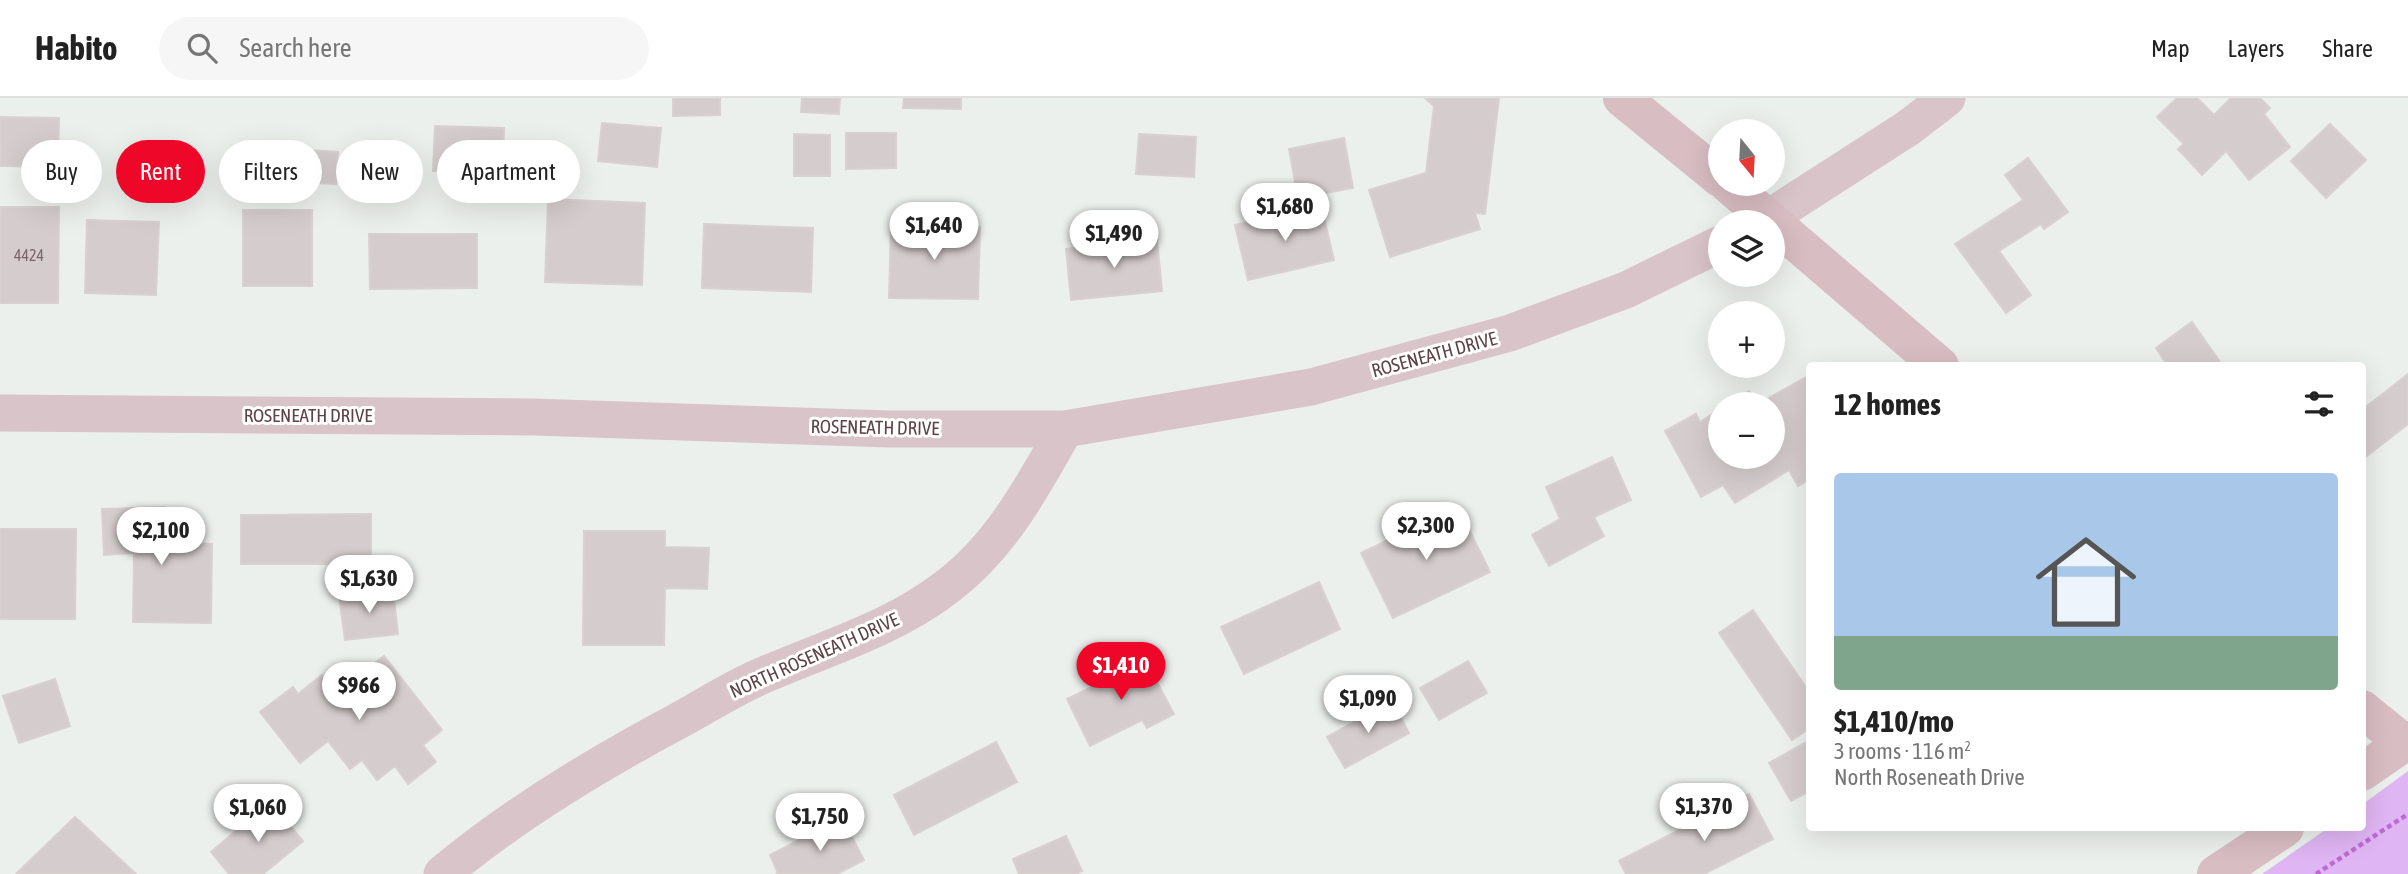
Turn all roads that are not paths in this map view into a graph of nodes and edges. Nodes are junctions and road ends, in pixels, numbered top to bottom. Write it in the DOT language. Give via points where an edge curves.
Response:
graph roads {
  1 [pos="1622,98"];
  2 [pos="1947,98"];
  3 [pos="1708,168"];
  4 [pos="1741,196"];
  5 [pos="1755,210"];
  6 [pos="1781,210"];
  7 [pos="1785,236"];
  8 [pos="1708,250"];
  9 [pos="1935,362"];
  10 [pos="0,413"];
  11 [pos="1065,429"];
  12 [pos="2366,712"];
  13 [pos="2406,741"];
  14 [pos="2366,769"];
  15 [pos="2280,831"];
  16 [pos="442,874"];
  17 [pos="2216,874"];
  1 -- 3 [label="street"];
  2 -- 6 [label="street"];
  4 -- 5 [label="street"];
  7 -- 9 [label="street"];
  8 -- 11 [label="street, ROSENEATH DRIVE" via="1626,290 1510,333 1311,387"];
  10 -- 11 [label="street, ROSENEATH DRIVE" via="534,417 889,429"];
  11 -- 16 [label="street, NORTH ROSENEATH DRIVE" via="1030,493 986,550 949,586 891,623 755,679 596,765"];
  12 -- 13 [label="street"];
  13 -- 14 [label="street"];
  15 -- 17 [label="street"];
}
